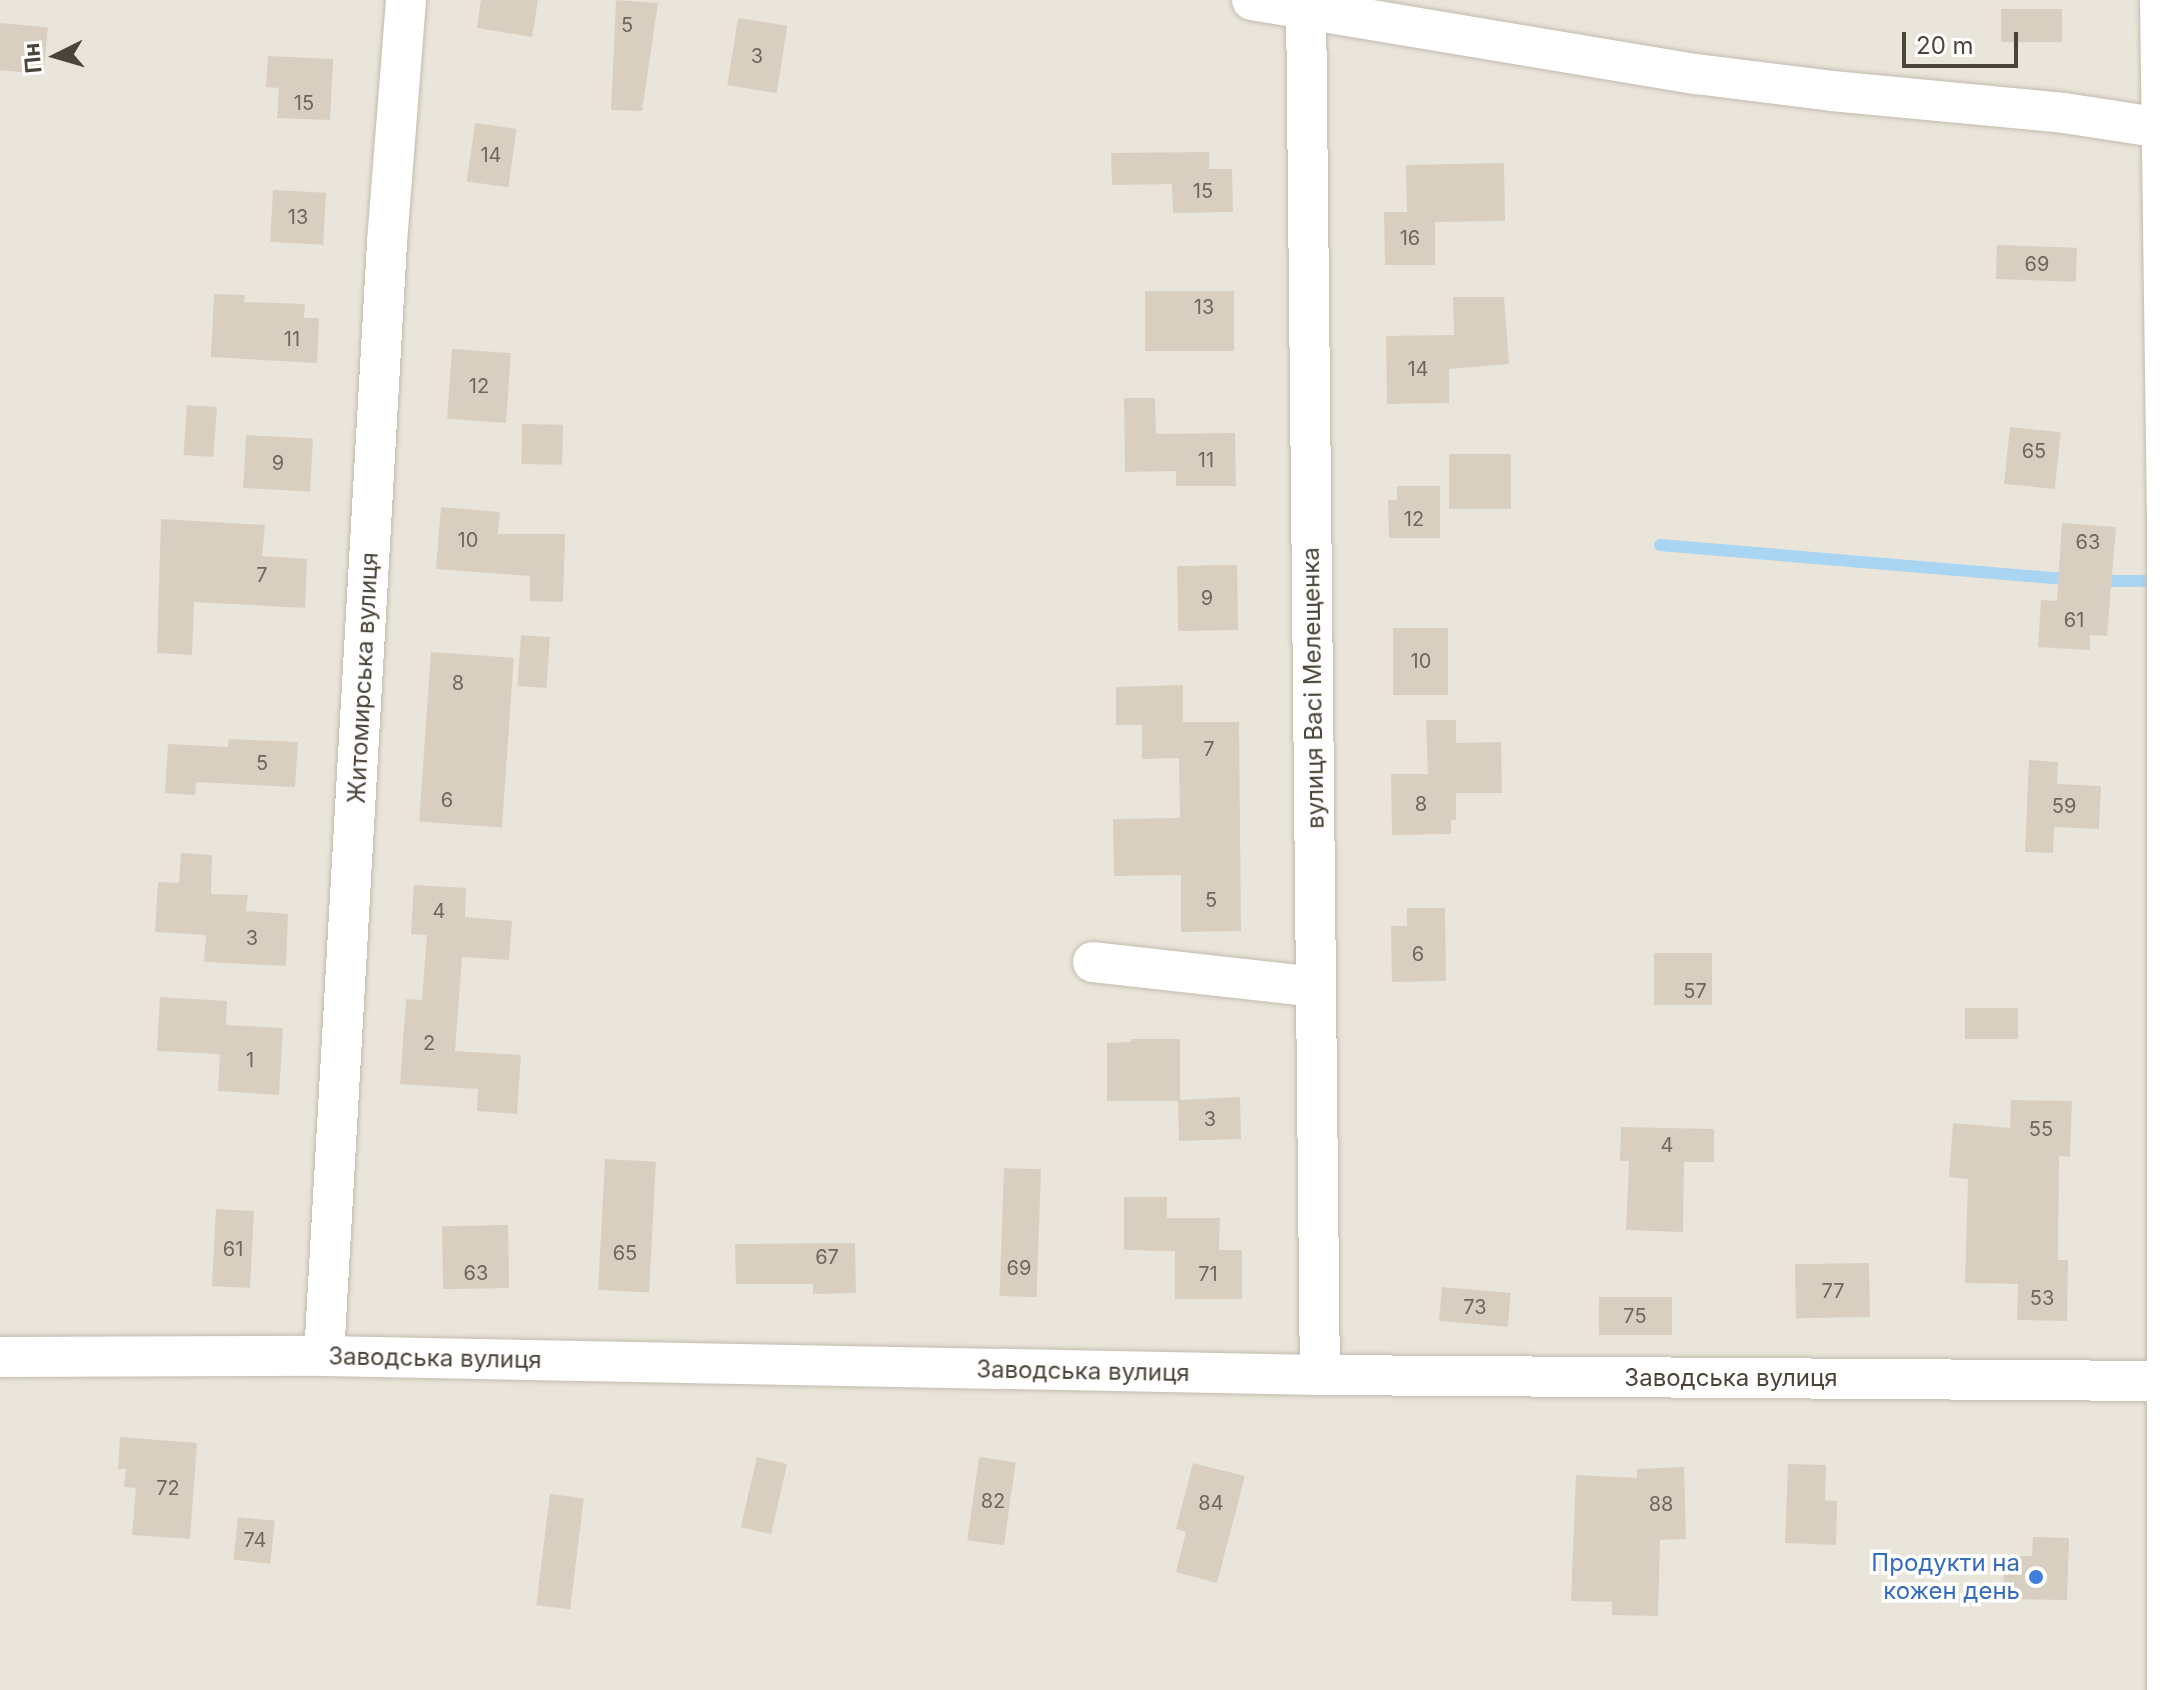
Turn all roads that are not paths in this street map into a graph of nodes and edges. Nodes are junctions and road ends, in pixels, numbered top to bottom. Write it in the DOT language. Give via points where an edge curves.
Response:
graph roads {
  1 [pos="406,0"];
  2 [pos="1252,0"];
  3 [pos="2160,0"];
  4 [pos="1306,5"];
  5 [pos="2162,128"];
  6 [pos="1093,962"];
  7 [pos="1316,987"];
  8 [pos="2172,1203"];
  9 [pos="324,1356"];
  10 [pos="0,1357"];
  11 [pos="1320,1375"];
  12 [pos="2166,1381"];
  13 [pos="2167,1690"];
  1 -- 9 [label="street, Житомирська вулиця" via="387,242"];
  2 -- 4 [label="street"];
  3 -- 5 [label="street"];
  4 -- 5 [label="street" via="1709,76"];
  4 -- 7 [label="street, вулиця Васі Мелещенка"];
  5 -- 8 [label="street"];
  6 -- 7 [label="street"];
  7 -- 11 [label="street, вулиця Васі Мелещенка"];
  8 -- 12 [label="street"];
  9 -- 10 [label="street, Заводська вулиця"];
  9 -- 11 [label="street, Заводська вулиця"];
  11 -- 12 [label="street, Заводська вулиця"];
  12 -- 13 [label="street"];
}
